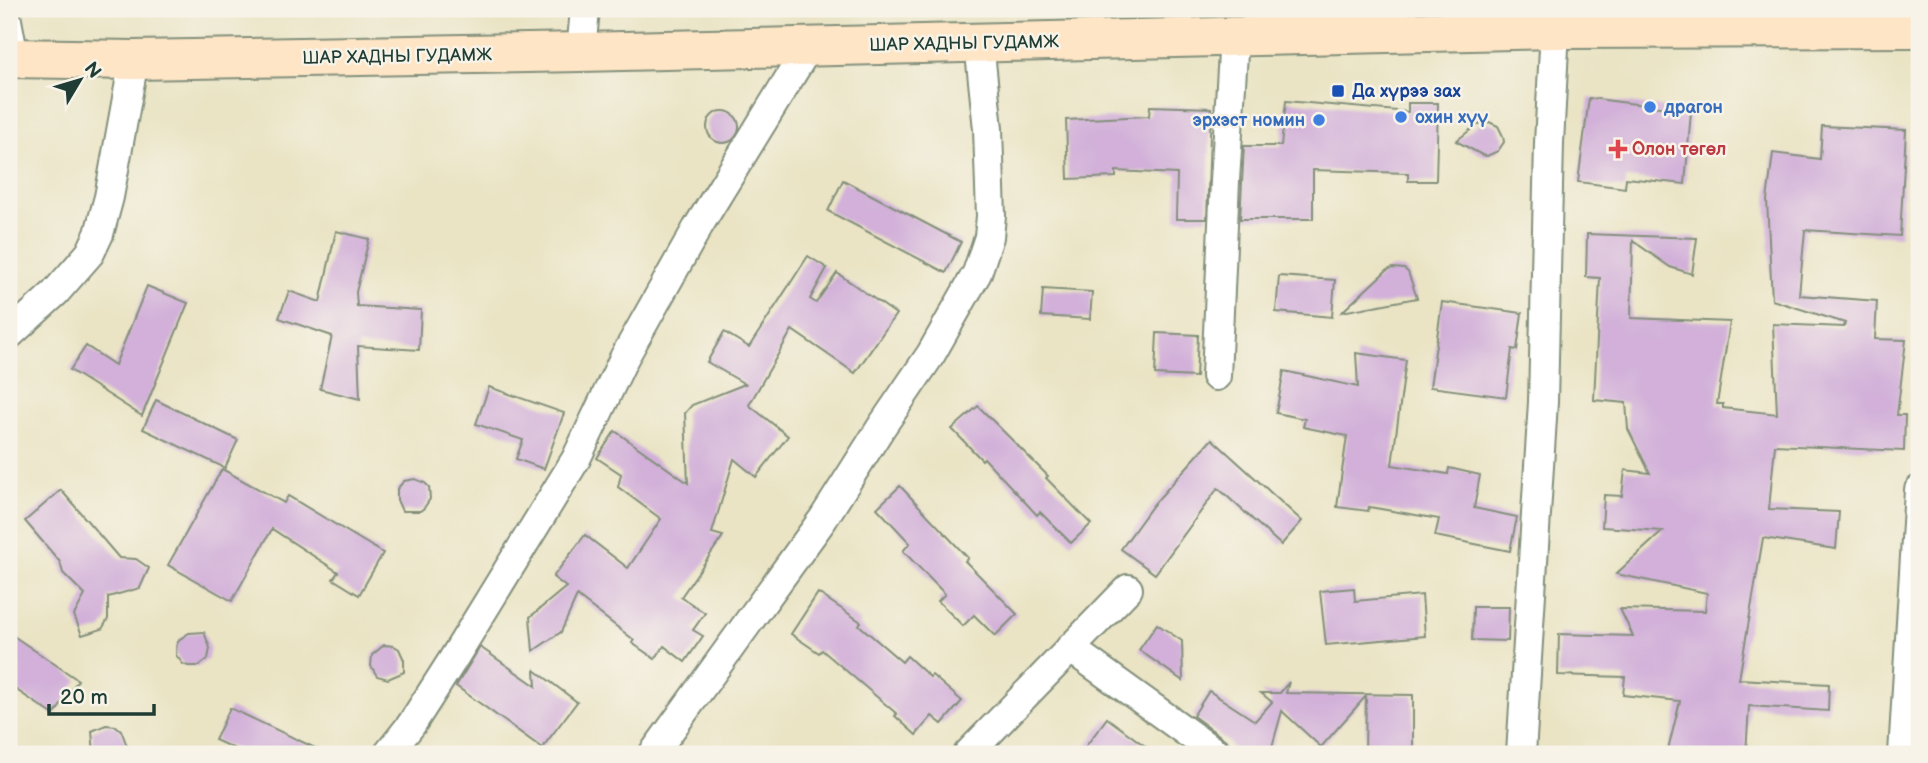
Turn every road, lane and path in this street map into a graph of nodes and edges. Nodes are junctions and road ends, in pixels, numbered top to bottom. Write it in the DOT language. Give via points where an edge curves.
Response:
graph roads {
  1 [pos="12,9"];
  2 [pos="585,9"];
  3 [pos="1502,19"];
  4 [pos="1919,27"];
  5 [pos="1555,29"];
  6 [pos="1234,37"];
  7 [pos="979,43"];
  8 [pos="809,46"];
  9 [pos="581,52"];
  10 [pos="15,58"];
  11 [pos="134,60"];
  12 [pos="12,327"];
  13 [pos="1216,376"];
  14 [pos="1919,490"];
  15 [pos="1128,589"];
  16 [pos="1070,648"];
  17 [pos="388,754"];
  18 [pos="653,754"];
  19 [pos="968,754"];
  20 [pos="1217,754"];
  21 [pos="1521,754"];
  22 [pos="1903,754"];
  1 -- 10 [label="lane"];
  2 -- 9 [label="street"];
  3 -- 5 [label="main road, ШАР ХАДНЫ ГУДАМЖ"];
  3 -- 6 [label="main road, ШАР ХАДНЫ ГУДАМЖ"];
  4 -- 5 [label="main road, ШАР ХАДНЫ ГУДАМЖ"];
  5 -- 21 [label="street" via="1543,402"];
  6 -- 7 [label="main road, ШАР ХАДНЫ ГУДАМЖ"];
  6 -- 13 [label="street"];
  7 -- 8 [label="main road, ШАР ХАДНЫ ГУДАМЖ"];
  7 -- 18 [label="street" via="991,216 976,273 930,354 823,519"];
  8 -- 9 [label="main road, ШАР ХАДНЫ ГУДАМЖ"];
  8 -- 17 [label="street" via="699,225 624,358 576,459"];
  9 -- 11 [label="main road, ШАР ХАДНЫ ГУДАМЖ"];
  10 -- 11 [label="main road, ШАР ХАДНЫ ГУДАМЖ"];
  11 -- 12 [label="street" via="99,234 75,272"];
  14 -- 22 [label="street"];
  15 -- 16 [label="street"];
  16 -- 19 [label="street"];
  16 -- 20 [label="street"];
}
